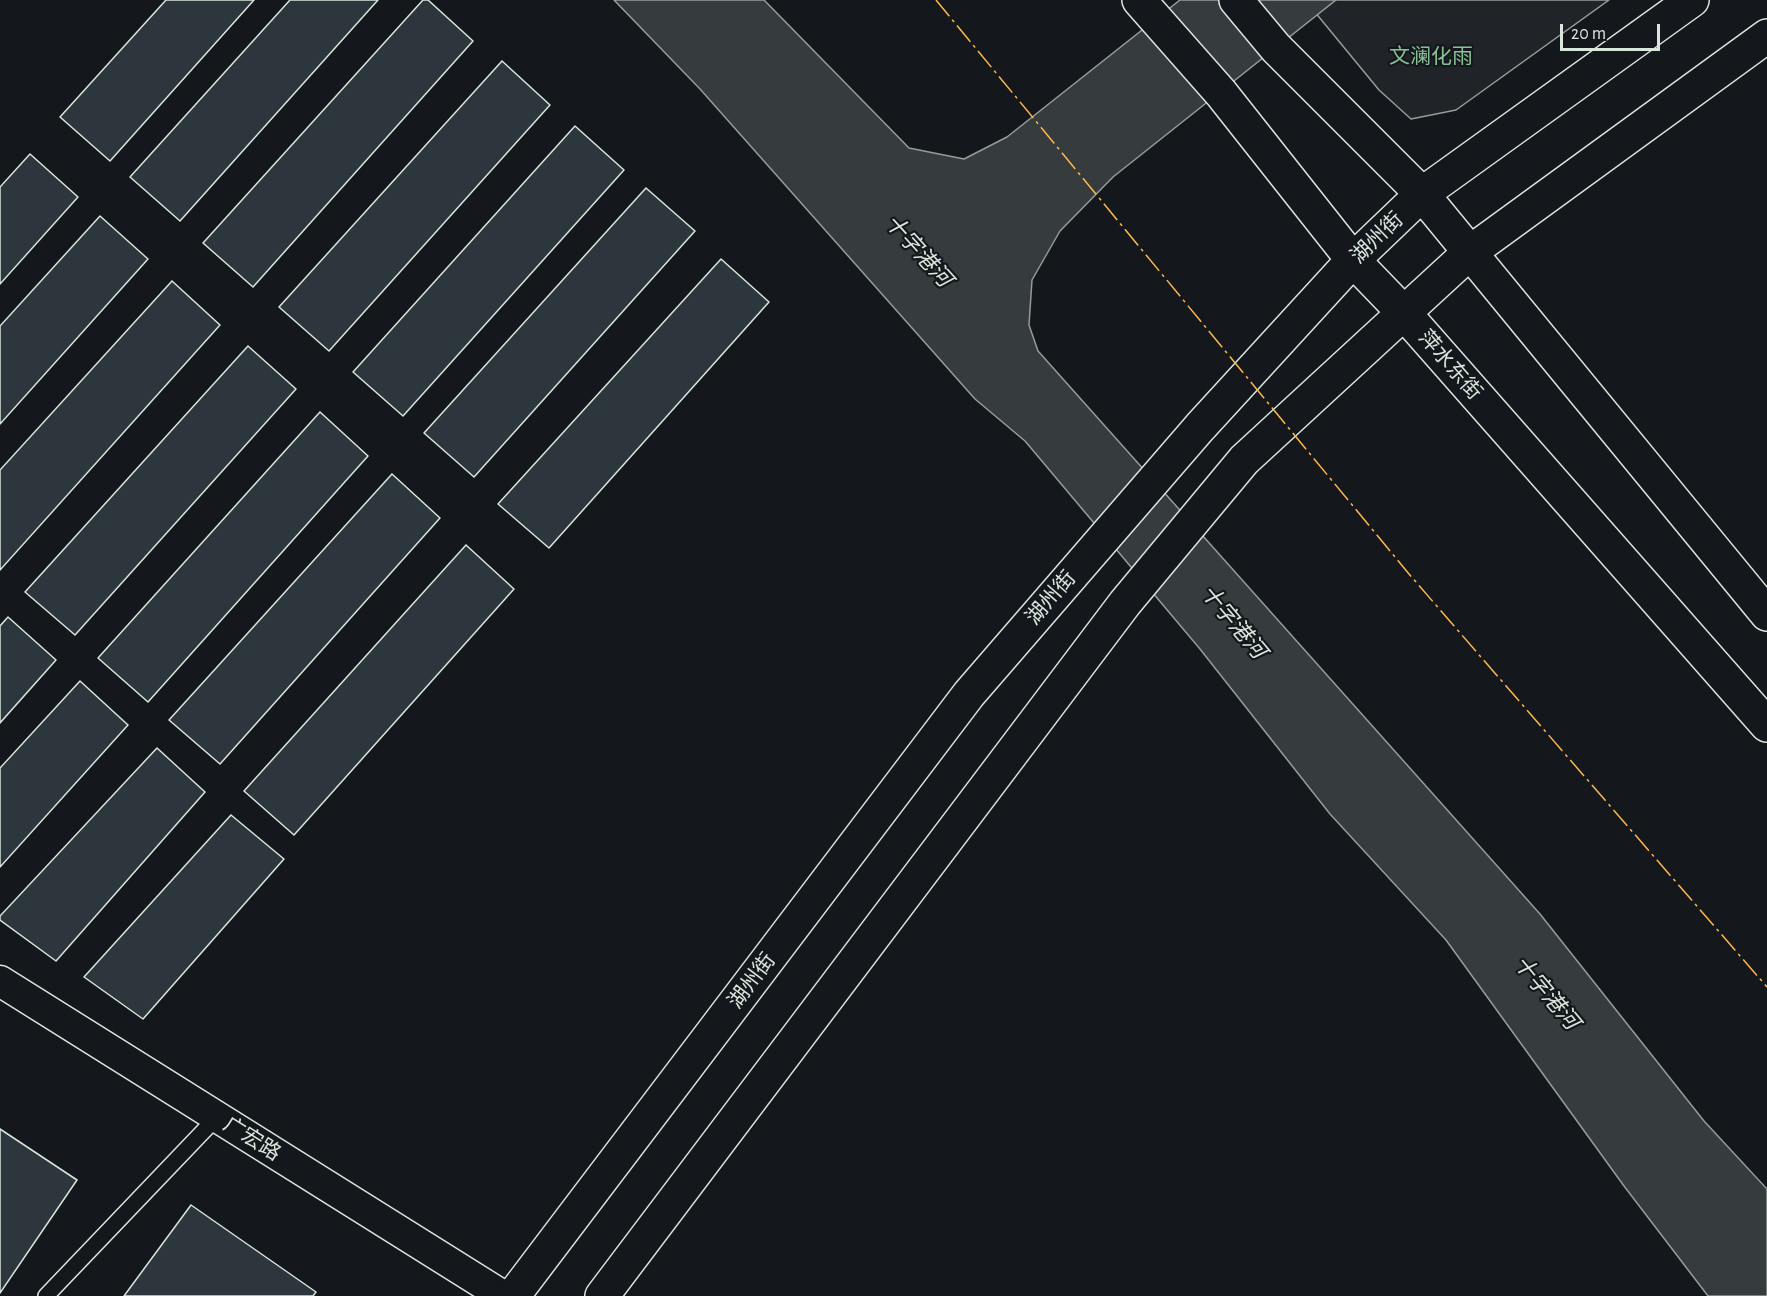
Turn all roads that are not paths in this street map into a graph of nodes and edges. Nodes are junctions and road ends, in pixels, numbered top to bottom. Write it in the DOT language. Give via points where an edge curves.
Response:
graph roads {
  1 [pos="1236,0"];
  2 [pos="1692,0"];
  3 [pos="1147,10"];
  4 [pos="1767,36"];
  5 [pos="1422,194"];
  6 [pos="1469,253"];
  7 [pos="1353,260"];
  8 [pos="1404,313"];
  9 [pos="1767,614"];
  10 [pos="1767,725"];
  11 [pos="0,981"];
  12 [pos="217,1117"];
  13 [pos="46,1296"];
  14 [pos="503,1296"];
  15 [pos="513,1296"];
  16 [pos="602,1296"];
  1 -- 5 [label="main road" via="1276,48"];
  2 -- 5 [label="main road, 湖州街"];
  3 -- 7 [label="main road, 萍水东街" via="1221,93"];
  4 -- 6 [label="main road"];
  5 -- 6 [label="main road"];
  5 -- 7 [label="main road, 湖州街"];
  6 -- 8 [label="main road"];
  6 -- 9 [label="main road"];
  7 -- 8 [label="main road, 萍水东街"];
  7 -- 15 [label="main road, 湖州街" via="1200,427 969,694"];
  8 -- 10 [label="main road, 萍水东街"];
  8 -- 16 [label="main road" via="1244,460 1125,603"];
  11 -- 12 [label="street, 广宏路"];
  12 -- 13 [label="lane"];
  12 -- 14 [label="street, 广宏路"];
}
